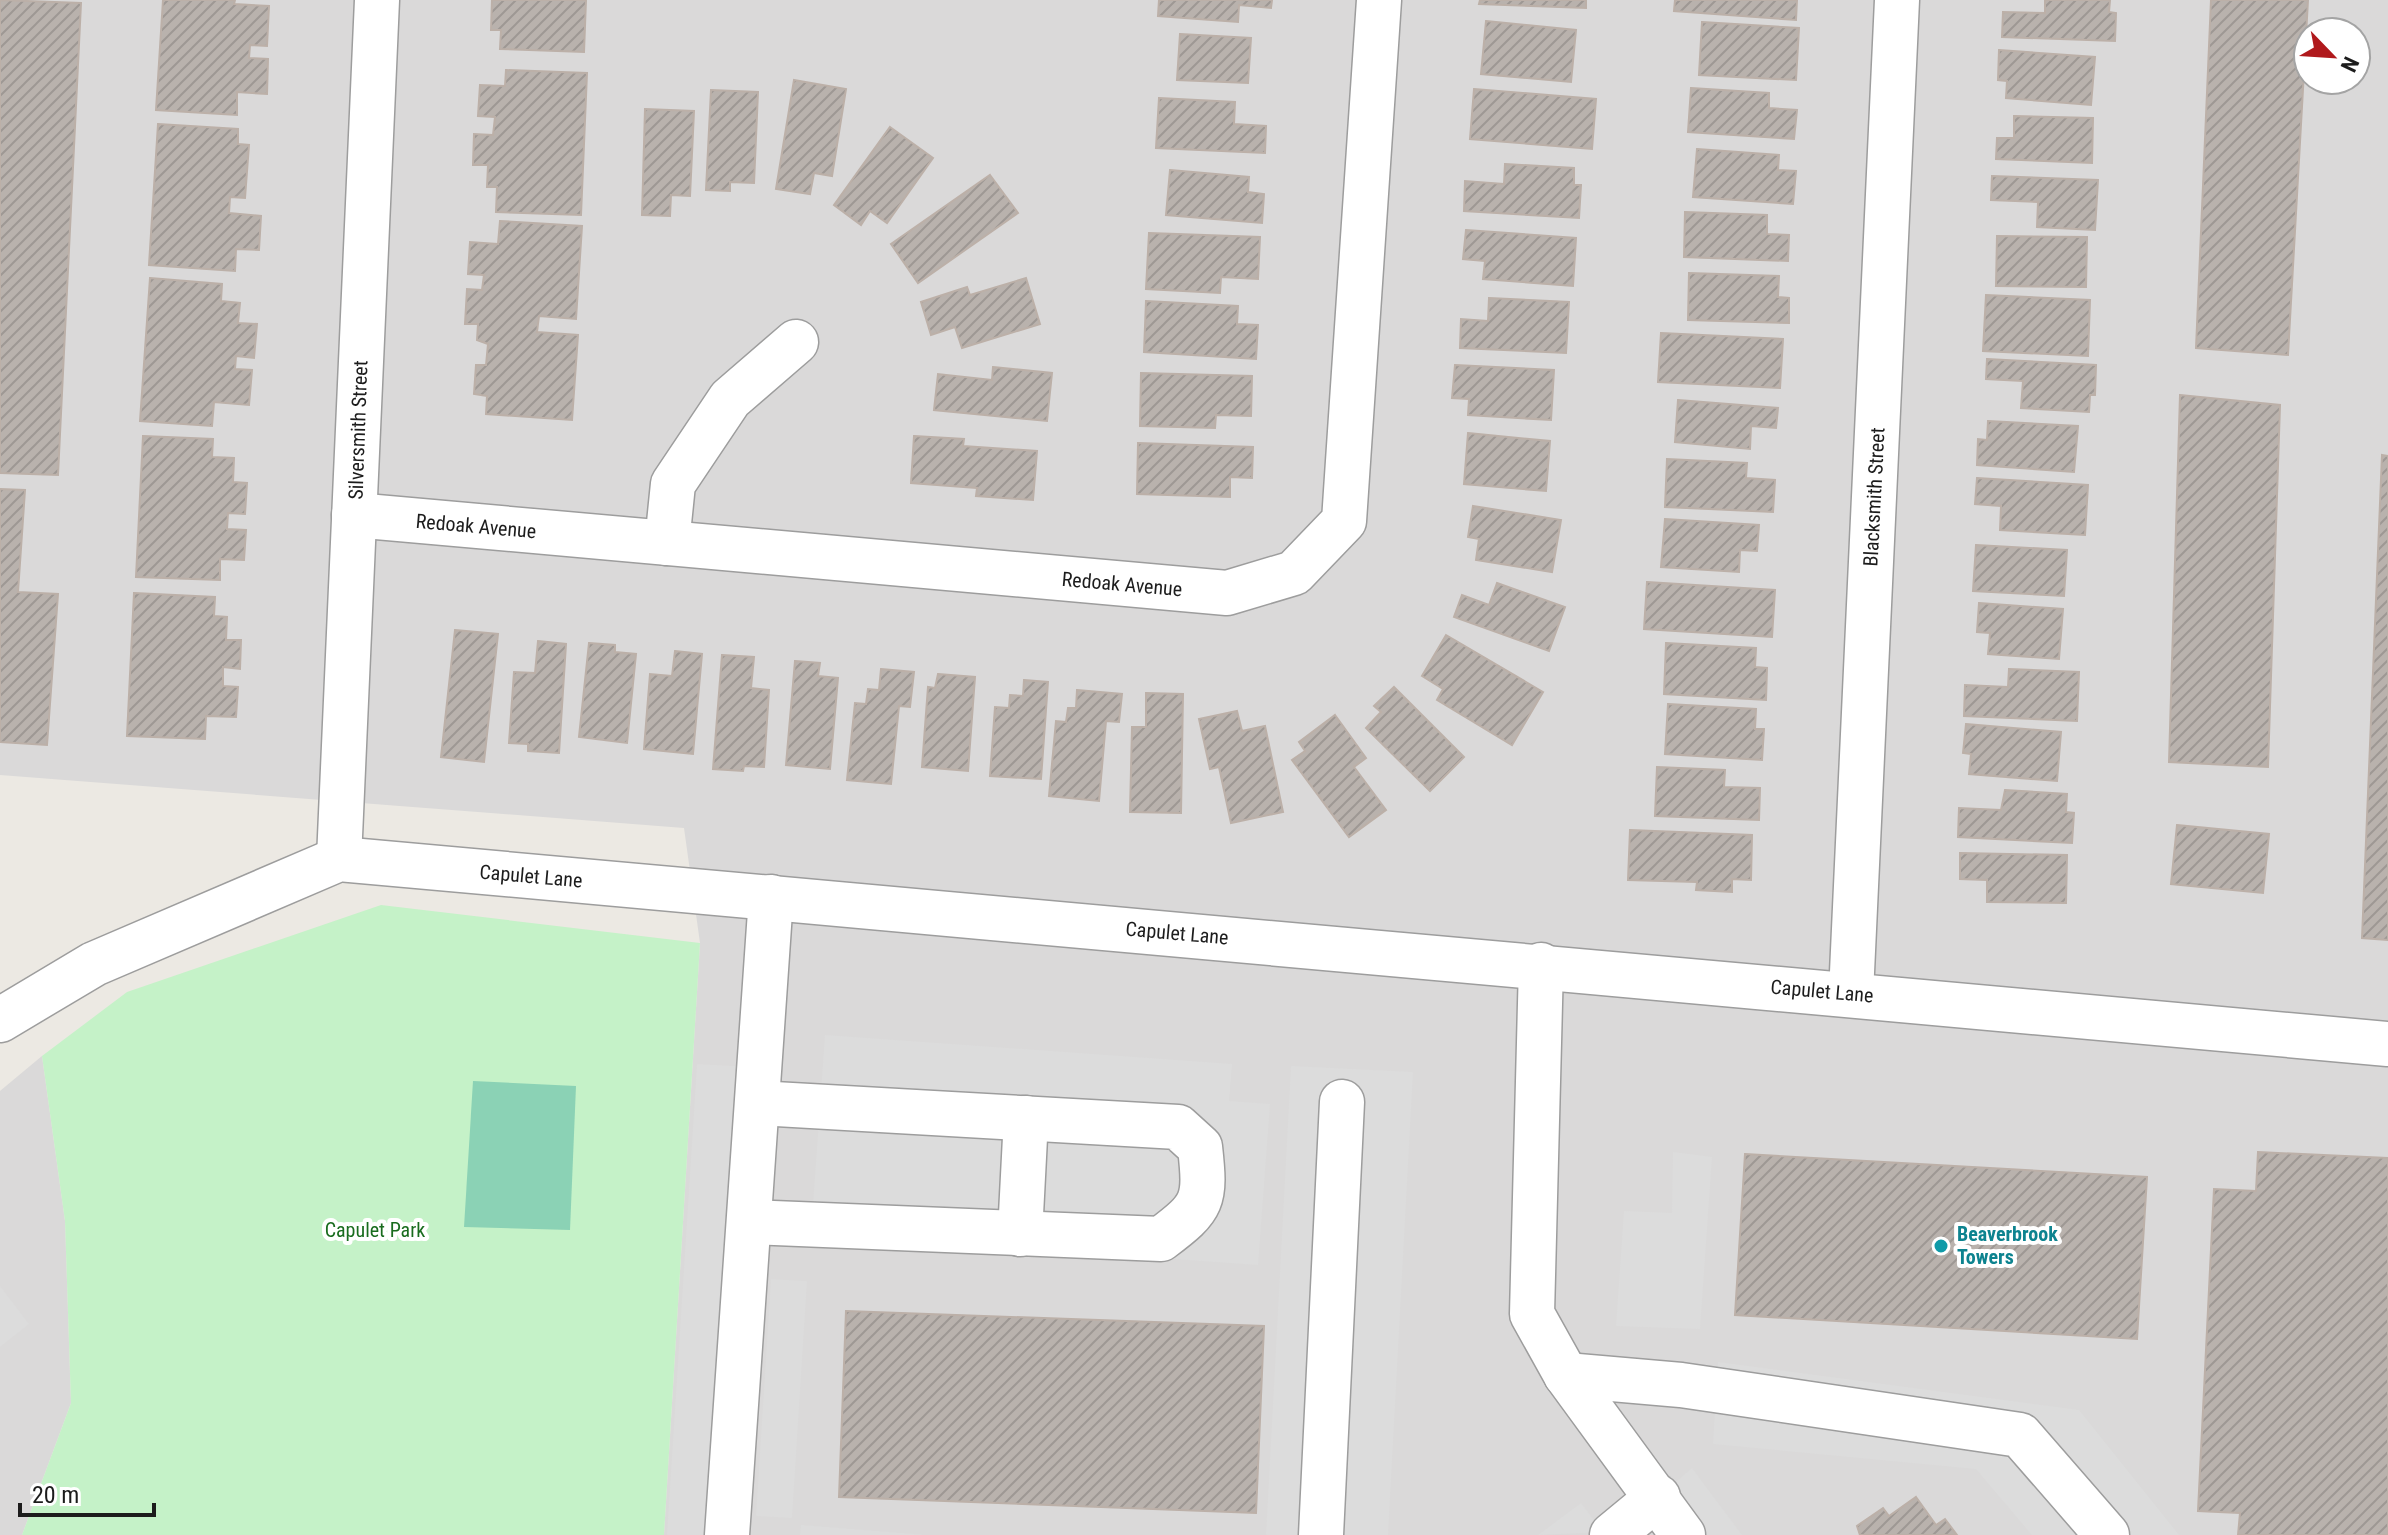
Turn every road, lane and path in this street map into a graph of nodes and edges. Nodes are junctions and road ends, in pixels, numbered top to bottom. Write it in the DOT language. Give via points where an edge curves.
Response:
graph roads {
  1 [pos="377,0"];
  2 [pos="1379,0"];
  3 [pos="1897,0"];
  4 [pos="796,342"];
  5 [pos="354,515"];
  6 [pos="667,543"];
  7 [pos="339,859"];
  8 [pos="771,897"];
  9 [pos="1541,965"];
  10 [pos="1851,994"];
  11 [pos="0,1020"];
  12 [pos="2388,1044"];
  13 [pos="1342,1102"];
  14 [pos="758,1103"];
  15 [pos="1026,1118"];
  16 [pos="750,1222"];
  17 [pos="1020,1234"];
  18 [pos="1566,1375"];
  19 [pos="1658,1497"];
  20 [pos="727,1535"];
  21 [pos="1321,1535"];
  22 [pos="1612,1535"];
  23 [pos="1683,1535"];
  24 [pos="2107,1535"];
  1 -- 5 [label="street, Silversmith Street"];
  2 -- 6 [label="street, Redoak Avenue" via="1344,521 1294,573 1227,593"];
  3 -- 10 [label="street, Blacksmith Street"];
  4 -- 6 [label="street" via="730,399 673,484"];
  5 -- 6 [label="street, Redoak Avenue"];
  5 -- 7 [label="street, Silversmith Street"];
  7 -- 8 [label="street, Capulet Lane"];
  7 -- 11 [label="street, Capulet Lane" via="94,964"];
  8 -- 9 [label="street, Capulet Lane"];
  8 -- 14 [label="street"];
  9 -- 10 [label="street, Capulet Lane"];
  9 -- 18 [label="street" via="1532,1314"];
  10 -- 12 [label="street, Capulet Lane"];
  13 -- 21 [label="street"];
  14 -- 15 [label="street"];
  14 -- 16 [label="street"];
  15 -- 17 [label="street"];
  15 -- 17 [label="street" via="1178,1127 1200,1147 1205,1189 1192,1217 1161,1239"];
  16 -- 17 [label="street"];
  16 -- 20 [label="street"];
  18 -- 19 [label="street"];
  18 -- 24 [label="street" via="1681,1385 2020,1435"];
  19 -- 22 [label="street"];
  19 -- 23 [label="street"];
}
